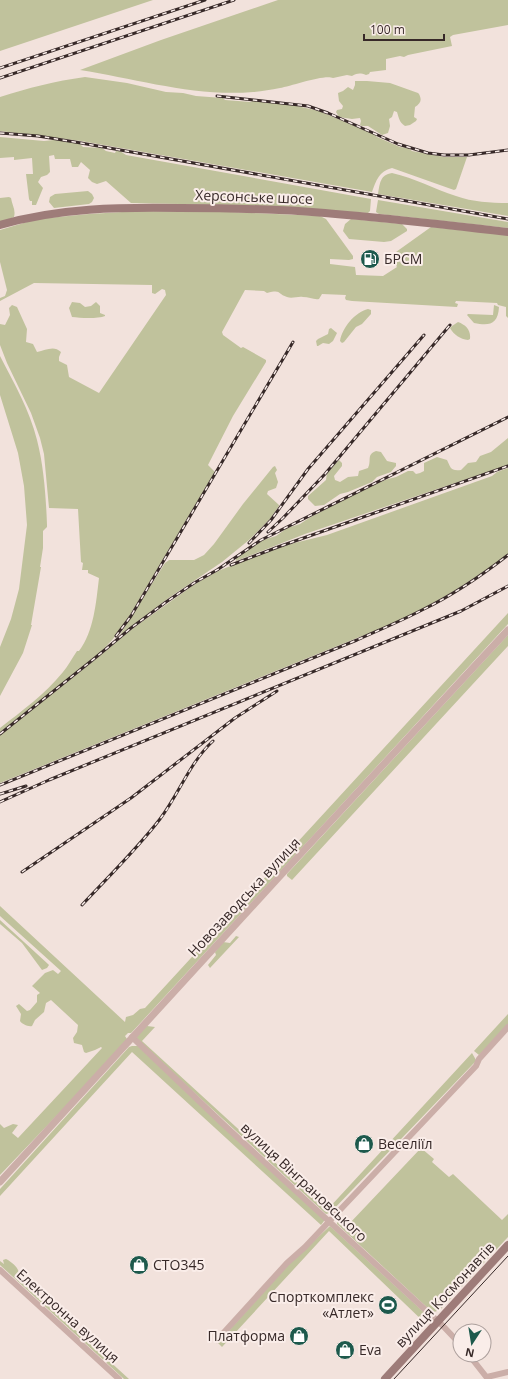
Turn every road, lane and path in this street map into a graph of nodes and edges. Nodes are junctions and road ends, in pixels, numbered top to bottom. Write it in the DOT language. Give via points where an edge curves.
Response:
graph roads {
  1 [pos="0,225"];
  2 [pos="508,232"];
  3 [pos="508,630"];
  4 [pos="508,1027"];
  5 [pos="132,1037"];
  6 [pos="0,1182"];
  7 [pos="329,1221"];
  8 [pos="508,1245"];
  9 [pos="0,1270"];
  10 [pos="438,1322"];
  11 [pos="452,1336"];
  12 [pos="217,1340"];
  13 [pos="475,1363"];
  14 [pos="508,1372"];
  15 [pos="487,1378"];
  16 [pos="119,1379"];
  17 [pos="385,1379"];
  1 -- 2 [label="main road, Херсонське шосе" via="36,216 90,210 139,207 221,208 324,213"];
  3 -- 5 [label="street, Новозаводська вулиця"];
  4 -- 7 [label="street" via="479,1059 476,1066"];
  5 -- 6 [label="street, Новозаводська вулиця"];
  5 -- 7 [label="street, вулиця Вінграновського"];
  7 -- 10 [label="street, вулиця Вінграновського"];
  7 -- 12 [label="street"];
  8 -- 10 [label="main road, вулиця Космонавтів"];
  9 -- 16 [label="street, Електронна вулиця"];
  10 -- 11 [label="street, вулиця Вінграновського"];
  10 -- 17 [label="main road, вулиця Космонавтів"];
  13 -- 15 [label="street"];
  14 -- 15 [label="street"];
}
